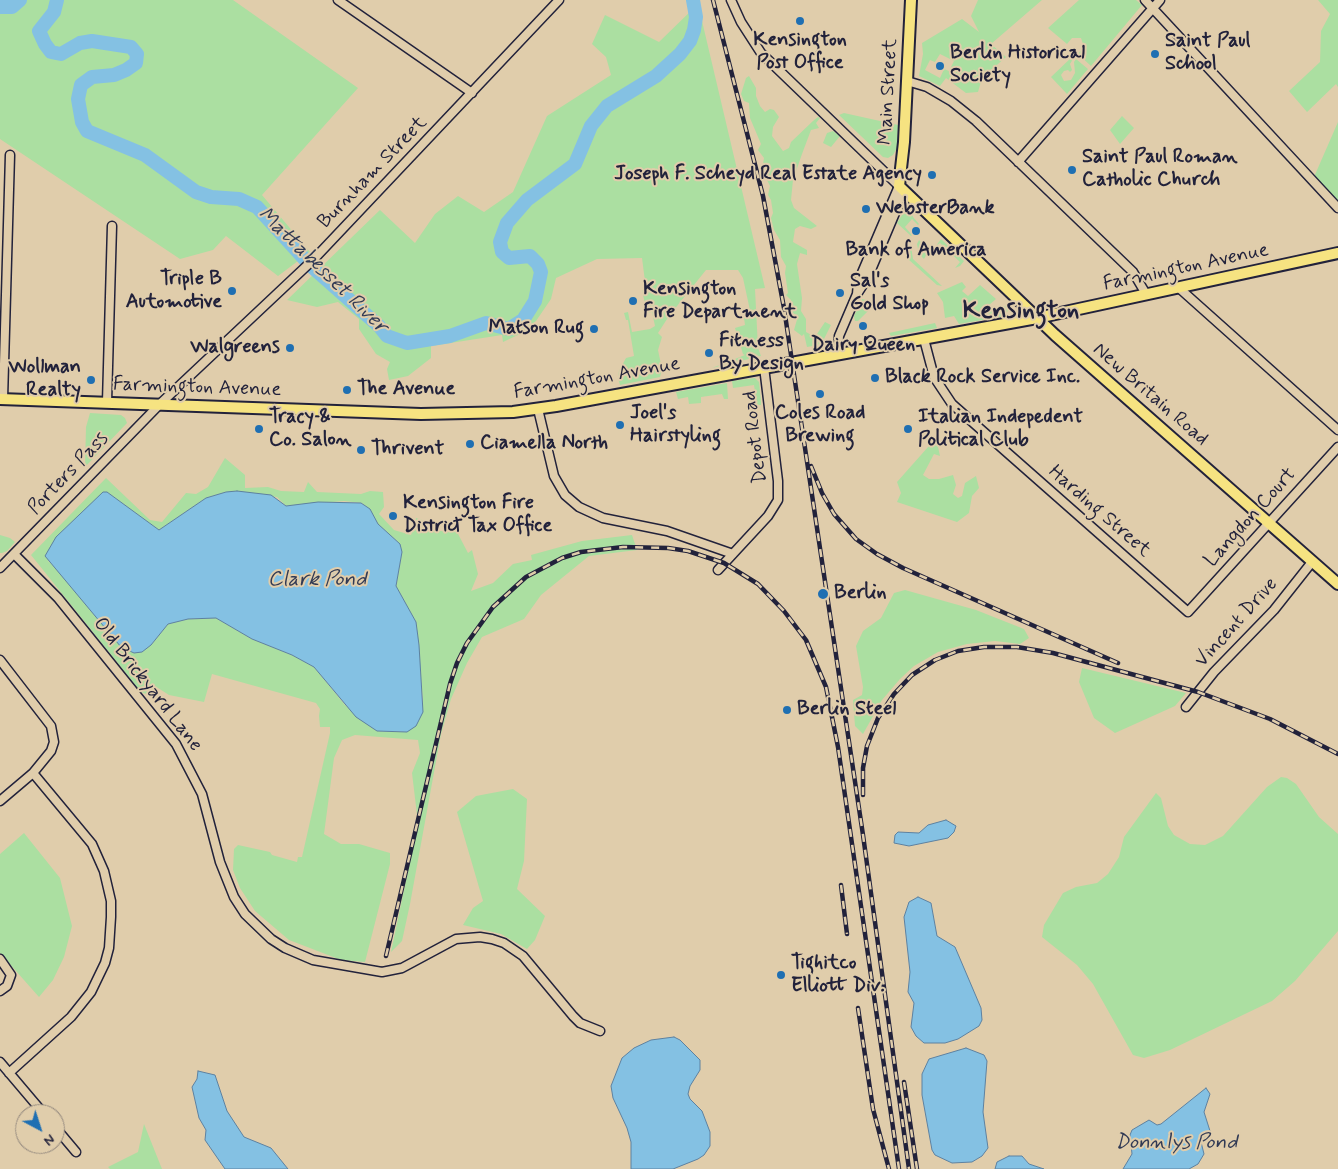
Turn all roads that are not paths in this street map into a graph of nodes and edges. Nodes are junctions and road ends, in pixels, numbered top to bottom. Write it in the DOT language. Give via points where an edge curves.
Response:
graph roads {
  1 [pos="338,0"];
  2 [pos="559,0"];
  3 [pos="731,0"];
  4 [pos="911,0"];
  5 [pos="1145,0"];
  6 [pos="1160,0"];
  7 [pos="1154,7"];
  8 [pos="907,81"];
  9 [pos="472,93"];
  10 [pos="10,155"];
  11 [pos="1018,162"];
  12 [pos="899,186"];
  13 [pos="1338,208"];
  14 [pos="112,226"];
  15 [pos="1338,253"];
  16 [pos="1179,288"];
  17 [pos="1146,294"];
  18 [pos="1037,318"];
  19 [pos="924,339"];
  20 [pos="838,354"];
  21 [pos="764,367"];
  22 [pos="2,399"];
  23 [pos="107,402"];
  24 [pos="161,403"];
  25 [pos="538,409"];
  26 [pos="1338,430"];
  27 [pos="1338,447"];
  28 [pos="1269,524"];
  29 [pos="14,554"];
  30 [pos="734,554"];
  31 [pos="1312,562"];
  32 [pos="0,568"];
  33 [pos="718,570"];
  34 [pos="1338,584"];
  35 [pos="1188,612"];
  36 [pos="0,660"];
  37 [pos="1186,707"];
  38 [pos="33,773"];
  39 [pos="0,801"];
  40 [pos="0,959"];
  41 [pos="0,991"];
  42 [pos="600,1031"];
  43 [pos="0,1062"];
  44 [pos="9,1073"];
  45 [pos="35,1104"];
  46 [pos="65,1139"];
  47 [pos="76,1152"];
  1 -- 9 [label="street"];
  2 -- 9 [label="street, Burnham Street"];
  3 -- 12 [label="street" via="761,53"];
  4 -- 8 [label="main road, Main Street"];
  5 -- 7 [label="street"];
  6 -- 7 [label="street"];
  7 -- 11 [label="street"];
  7 -- 13 [label="street"];
  8 -- 11 [label="street" via="927,87 950,100"];
  8 -- 12 [label="main road, Main Street"];
  9 -- 24 [label="street, Burnham Street" via="302,271"];
  10 -- 22 [label="street"];
  11 -- 17 [label="street" via="1133,272"];
  12 -- 18 [label="main road, New Britain Road"];
  12 -- 20 [label="street, Main Street" via="887,223 857,286 857,294 837,340"];
  14 -- 23 [label="street"];
  15 -- 16 [label="main road, Farmington Avenue"];
  16 -- 17 [label="main road, Farmington Avenue"];
  16 -- 26 [label="street"];
  17 -- 18 [label="main road, Farmington Avenue"];
  18 -- 19 [label="main road, Farmington Avenue"];
  18 -- 28 [label="main road, New Britain Road"];
  19 -- 20 [label="main road, Farmington Avenue"];
  19 -- 35 [label="street, Harding Street" via="934,377 952,404"];
  20 -- 21 [label="main road, Farmington Avenue"];
  21 -- 25 [label="main road, Farmington Avenue"];
  21 -- 30 [label="street, Depot Road" via="779,494 770,514"];
  22 -- 23 [label="main road, Farmington Avenue"];
  23 -- 24 [label="main road, Farmington Avenue"];
  24 -- 25 [label="main road, Farmington Avenue" via="445,415"];
  24 -- 29 [label="street, Porters Pass"];
  25 -- 30 [label="street" via="555,479 565,495 579,507 603,518 674,533"];
  27 -- 28 [label="street, Langdon Court"];
  28 -- 31 [label="main road, New Britain Road"];
  28 -- 35 [label="street, Langdon Court"];
  29 -- 32 [label="street, Porters Pass"];
  29 -- 42 [label="street, Old Brickyard Lane" via="58,598 176,744 202,794 220,862 234,897 245,914 271,939 313,960 382,972 402,968 456,939 492,939 523,956 572,1016"];
  30 -- 33 [label="street, Depot Road"];
  31 -- 34 [label="main road, New Britain Road"];
  31 -- 37 [label="street, Vincent Drive" via="1274,610 1214,672"];
  36 -- 38 [label="street" via="52,726 54,742 51,751"];
  38 -- 39 [label="street"];
  38 -- 44 [label="street" via="80,828 98,856 108,886 111,932 105,963 82,1005"];
  40 -- 41 [label="street" via="11,974 7,986"];
  43 -- 44 [label="street"];
  44 -- 45 [label="street"];
  46 -- 47 [label="street"];
}
